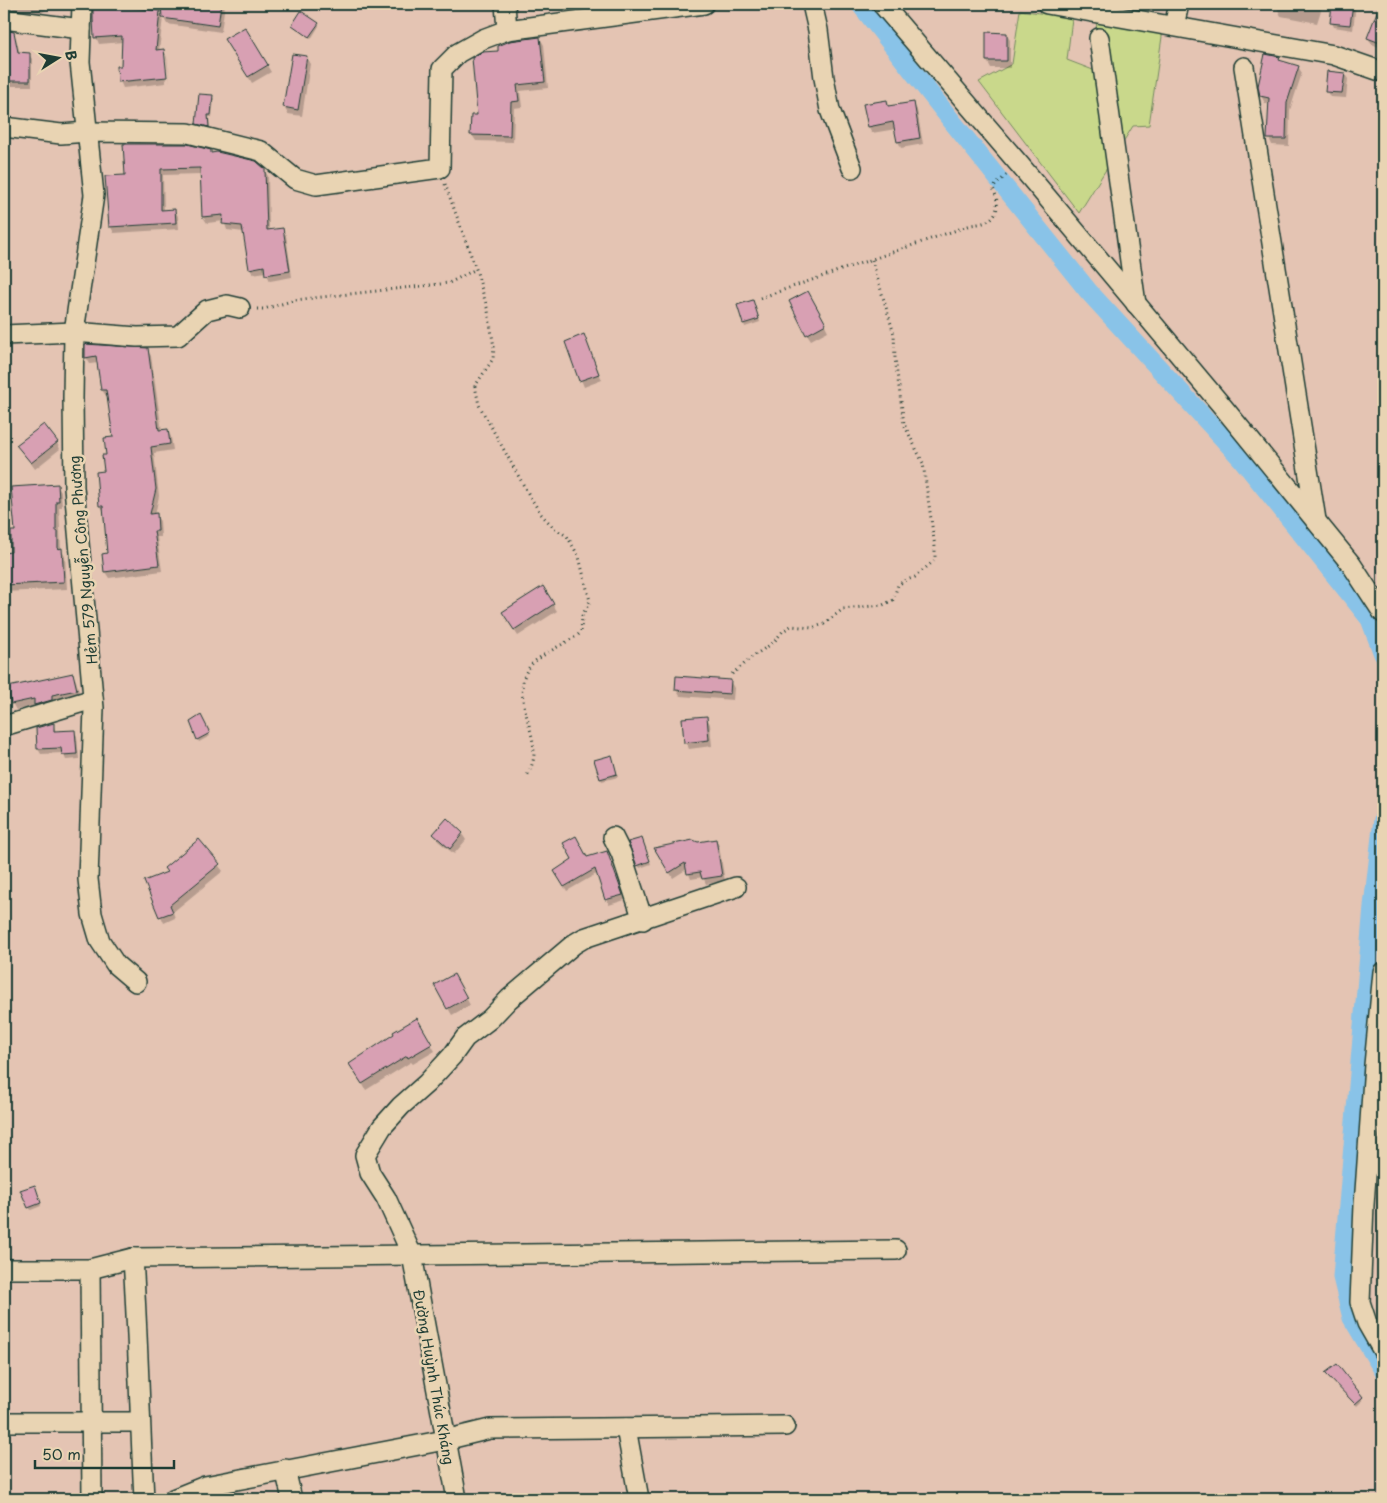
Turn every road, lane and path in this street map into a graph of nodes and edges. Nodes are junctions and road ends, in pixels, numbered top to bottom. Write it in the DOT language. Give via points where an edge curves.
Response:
graph roads {
  1 [pos="82,4"];
  2 [pos="505,4"];
  3 [pos="704,4"];
  4 [pos="812,4"];
  5 [pos="882,4"];
  6 [pos="1047,4"];
  7 [pos="1179,4"];
  8 [pos="4,18"];
  9 [pos="1174,26"];
  10 [pos="81,28"];
  11 [pos="507,30"];
  12 [pos="1099,38"];
  13 [pos="1244,67"];
  14 [pos="1383,72"];
  15 [pos="4,126"];
  16 [pos="87,132"];
  17 [pos="440,168"];
  18 [pos="852,168"];
  19 [pos="1008,172"];
  20 [pos="872,260"];
  21 [pos="476,269"];
  22 [pos="760,298"];
  23 [pos="1136,304"];
  24 [pos="240,308"];
  25 [pos="74,332"];
  26 [pos="4,335"];
  27 [pos="1316,522"];
  28 [pos="1383,613"];
  29 [pos="732,674"];
  30 [pos="93,699"];
  31 [pos="4,726"];
  32 [pos="526,778"];
  33 [pos="613,837"];
  34 [pos="736,887"];
  35 [pos="643,920"];
  36 [pos="1383,972"];
  37 [pos="136,982"];
  38 [pos="1380,1033"];
  39 [pos="896,1250"];
  40 [pos="412,1255"];
  41 [pos="133,1258"];
  42 [pos="4,1268"];
  43 [pos="90,1269"];
  44 [pos="1383,1350"];
  45 [pos="4,1422"];
  46 [pos="140,1422"];
  47 [pos="92,1423"];
  48 [pos="785,1426"];
  49 [pos="626,1428"];
  50 [pos="445,1440"];
  51 [pos="285,1469"];
  52 [pos="92,1499"];
  53 [pos="144,1499"];
  54 [pos="173,1499"];
  55 [pos="292,1499"];
  56 [pos="457,1499"];
  57 [pos="639,1499"];
  1 -- 10 [label="street, Hẻm 579 Nguyễn Công Phương"];
  2 -- 11 [label="street"];
  3 -- 11 [label="street"];
  4 -- 18 [label="street" via="830,110"];
  5 -- 23 [label="street"];
  6 -- 9 [label="street"];
  7 -- 9 [label="street"];
  8 -- 10 [label="street"];
  9 -- 14 [label="street" via="1334,55"];
  10 -- 16 [label="street, Hẻm 579 Nguyễn Công Phương" via="80,62"];
  11 -- 17 [label="street" via="458,53 442,69"];
  12 -- 23 [label="street"];
  13 -- 27 [label="street"];
  15 -- 16 [label="street" via="61,134"];
  16 -- 17 [label="street" via="188,133 261,151 295,179 316,185"];
  16 -- 25 [label="street, Hẻm 579 Nguyễn Công Phương" via="94,195"];
  17 -- 21 [label="path"];
  19 -- 20 [label="path" via="993,188 998,200 996,212 988,221"];
  20 -- 22 [label="path"];
  20 -- 29 [label="path" via="894,334 904,424 923,464 935,560 915,577 898,585 893,600 883,606 843,609 824,624 812,628 791,626"];
  21 -- 24 [label="path" via="449,283 295,300 264,309"];
  21 -- 32 [label="path" via="494,347 493,359 475,386 479,405 529,496 555,530 567,536 579,557 590,601 582,616 581,632 534,662 524,679 522,697 534,743 532,767"];
  23 -- 27 [label="street"];
  24 -- 25 [label="street" via="228,304 207,310 178,336"];
  25 -- 26 [label="street"];
  25 -- 30 [label="street, Hẻm 579 Nguyễn Công Phương" via="74,486"];
  27 -- 28 [label="street" via="1351,564"];
  30 -- 31 [label="street"];
  30 -- 37 [label="street, Hẻm 579 Nguyễn Công Phương" via="88,879 92,914 100,941 116,965"];
  33 -- 35 [label="street" via="622,853"];
  34 -- 35 [label="street"];
  35 -- 40 [label="street, Đường Huỳnh Thúc Kháng" via="574,944 465,1038 427,1083 382,1127 365,1155 370,1173 386,1198"];
  36 -- 38 [label="street"];
  38 -- 44 [label="street" via="1364,1205 1360,1302 1367,1323"];
  39 -- 40 [label="street"];
  40 -- 41 [label="street"];
  40 -- 50 [label="street, Đường Huỳnh Thúc Kháng"];
  41 -- 43 [label="street"];
  41 -- 46 [label="street"];
  42 -- 43 [label="street"];
  43 -- 47 [label="street"];
  45 -- 47 [label="street"];
  46 -- 47 [label="street"];
  46 -- 53 [label="street"];
  47 -- 52 [label="street"];
  48 -- 49 [label="street"];
  49 -- 50 [label="street" via="490,1429"];
  49 -- 57 [label="street"];
  50 -- 51 [label="street"];
  50 -- 56 [label="street, Đường Huỳnh Thúc Kháng"];
  51 -- 54 [label="street" via="205,1486"];
  51 -- 55 [label="street"];
}
